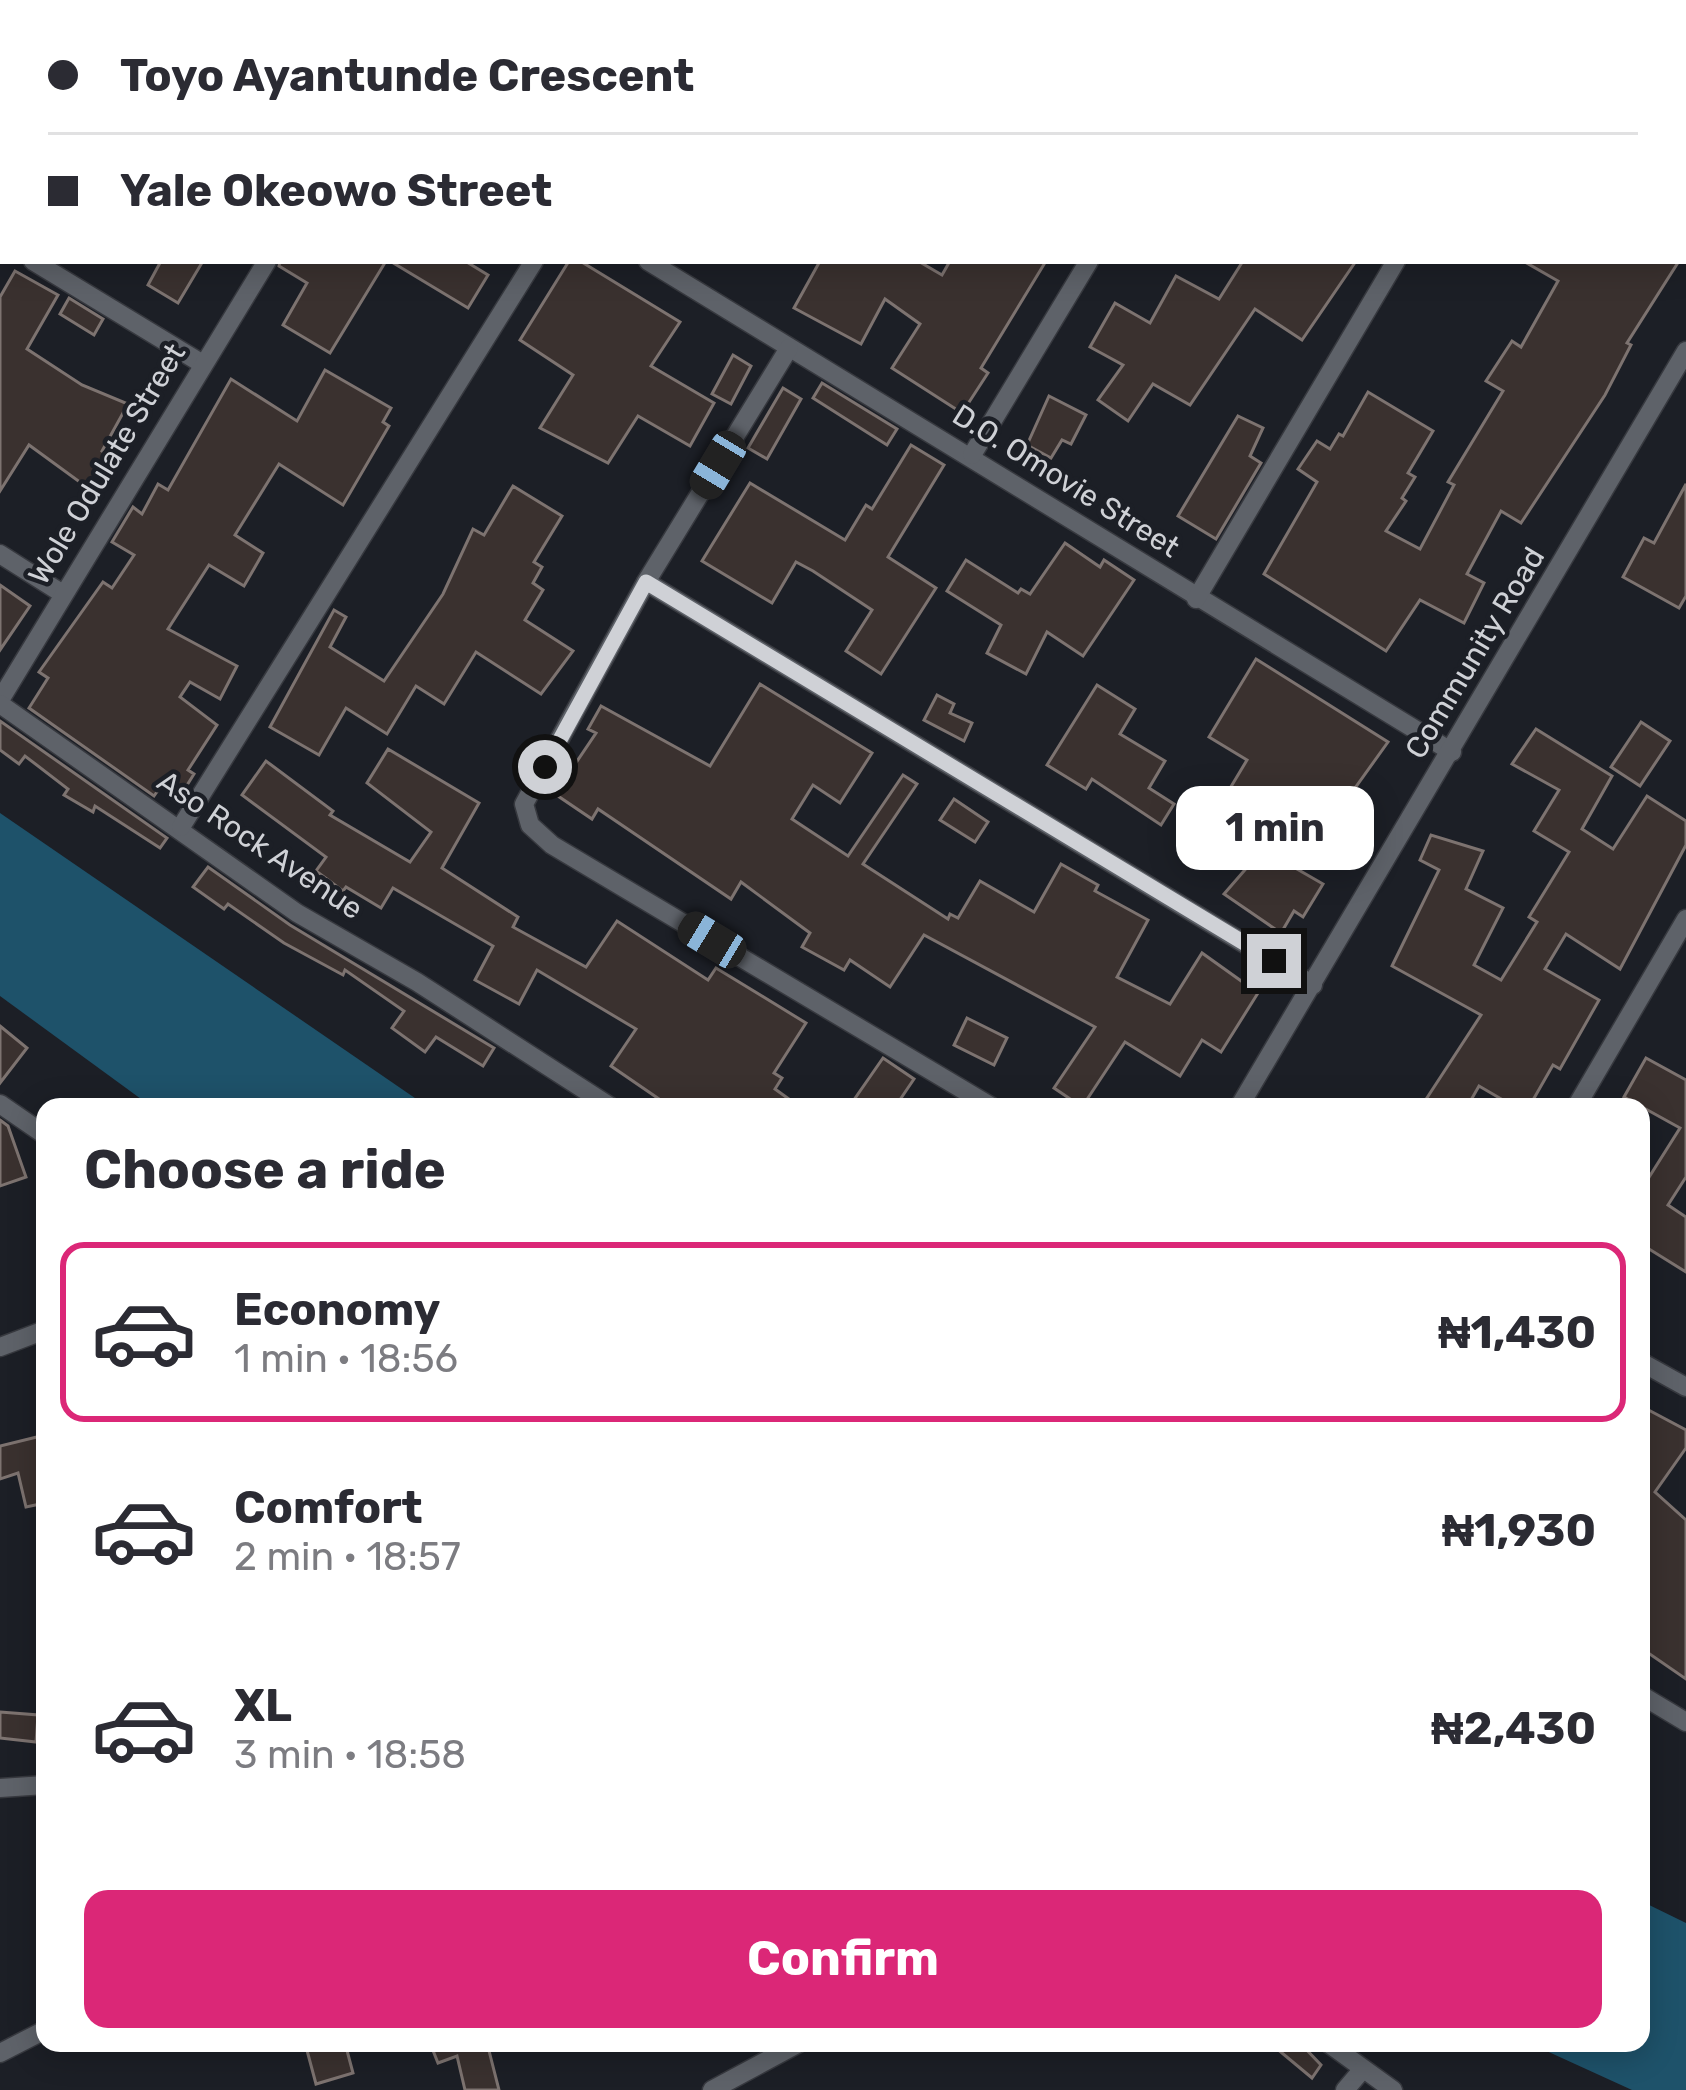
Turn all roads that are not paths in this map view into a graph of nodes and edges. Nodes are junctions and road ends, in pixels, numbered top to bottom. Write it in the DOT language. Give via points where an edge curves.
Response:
graph roads {
  1 [pos="38,264"];
  2 [pos="265,264"];
  3 [pos="532,264"];
  4 [pos="653,264"];
  5 [pos="1087,264"];
  6 [pos="1394,264"];
  7 [pos="789,348"];
  8 [pos="1686,352"];
  9 [pos="201,363"];
  10 [pos="972,455"];
  11 [pos="0,554"];
  12 [pos="646,582"];
  13 [pos="63,594"];
  14 [pos="1196,598"];
  15 [pos="0,702"];
  16 [pos="1452,752"];
  17 [pos="182,827"];
  18 [pos="1686,919"];
  19 [pos="1313,985"];
  20 [pos="597,1098"];
  21 [pos="977,1098"];
  22 [pos="1244,1098"];
  23 [pos="1581,1098"];
  24 [pos="0,1104"];
  25 [pos="36,1129"];
  26 [pos="36,1333"];
  27 [pos="0,1347"];
  28 [pos="1650,1367"];
  29 [pos="1686,1387"];
  30 [pos="1650,1700"];
  31 [pos="1686,1722"];
  32 [pos="36,1786"];
  33 [pos="0,1788"];
  34 [pos="36,2035"];
  35 [pos="782,2052"];
  36 [pos="1339,2052"];
  37 [pos="0,2053"];
  38 [pos="1362,2070"];
  39 [pos="712,2090"];
  40 [pos="1345,2090"];
  41 [pos="1393,2090"];
  1 -- 9 [label="street"];
  2 -- 9 [label="street, Wole Odulate Street"];
  3 -- 17 [label="street"];
  4 -- 7 [label="street, D.O. Omovie Street"];
  5 -- 10 [label="street"];
  6 -- 14 [label="street"];
  7 -- 10 [label="street, D.O. Omovie Street"];
  7 -- 12 [label="street"];
  8 -- 16 [label="street, Community Road"];
  9 -- 13 [label="street, Wole Odulate Street"];
  10 -- 14 [label="street, D.O. Omovie Street"];
  11 -- 13 [label="street"];
  12 -- 19 [label="street"];
  12 -- 21 [label="street" via="524,804 530,825"];
  13 -- 15 [label="street, Wole Odulate Street"];
  14 -- 16 [label="street, D.O. Omovie Street"];
  15 -- 17 [label="street, Aso Rock Avenue"];
  16 -- 19 [label="street, Community Road"];
  17 -- 20 [label="street, Aso Rock Avenue" via="297,914"];
  18 -- 23 [label="street"];
  19 -- 22 [label="street, Community Road"];
  24 -- 25 [label="street"];
  26 -- 27 [label="street"];
  28 -- 29 [label="street"];
  30 -- 31 [label="street"];
  32 -- 33 [label="street"];
  34 -- 37 [label="street"];
  35 -- 39 [label="street"];
  36 -- 38 [label="street"];
  38 -- 40 [label="street"];
  38 -- 41 [label="street"];
}
